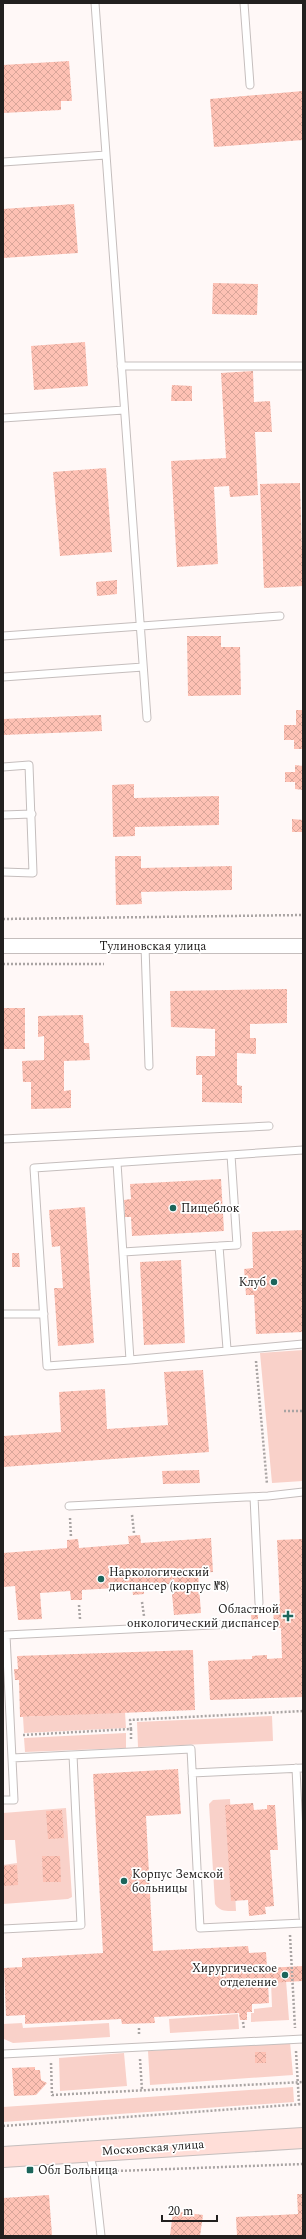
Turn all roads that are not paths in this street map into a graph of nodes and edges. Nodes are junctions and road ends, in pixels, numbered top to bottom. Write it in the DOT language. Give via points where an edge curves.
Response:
graph roads {
  1 [pos="95,3"];
  2 [pos="244,3"];
  3 [pos="250,85"];
  4 [pos="106,155"];
  5 [pos="3,162"];
  6 [pos="121,366"];
  7 [pos="303,366"];
  8 [pos="124,410"];
  9 [pos="3,418"];
  10 [pos="280,616"];
  11 [pos="140,626"];
  12 [pos="3,636"];
  13 [pos="143,668"];
  14 [pos="3,677"];
  15 [pos="147,718"];
  16 [pos="3,767"];
  17 [pos="32,814"];
  18 [pos="3,815"];
  19 [pos="3,872"];
  20 [pos="3,946"];
  21 [pos="145,946"];
  22 [pos="303,946"];
  23 [pos="149,1066"];
  24 [pos="269,1126"];
  25 [pos="3,1139"];
  26 [pos="303,1150"];
  27 [pos="231,1155"];
  28 [pos="117,1163"];
  29 [pos="219,1246"];
  30 [pos="123,1252"];
  31 [pos="3,1314"];
  32 [pos="44,1314"];
  33 [pos="303,1344"];
  34 [pos="227,1350"];
  35 [pos="130,1360"];
  36 [pos="303,1492"];
  37 [pos="254,1497"];
  38 [pos="69,1506"];
  39 [pos="260,1603"];
  40 [pos="232,1624"];
  41 [pos="6,1676"];
  42 [pos="73,1755"];
  43 [pos="12,1758"];
  44 [pos="299,1768"];
  45 [pos="192,1773"];
  46 [pos="3,1800"];
  47 [pos="303,1906"];
  48 [pos="303,1917"];
  49 [pos="303,1923"];
  50 [pos="3,1929"];
  51 [pos="303,2039"];
  52 [pos="3,2054"];
  53 [pos="303,2138"];
  54 [pos="89,2152"];
  55 [pos="3,2157"];
  56 [pos="101,2236"];
  1 -- 4 [label="lane"];
  2 -- 3 [label="lane"];
  4 -- 5 [label="lane"];
  4 -- 6 [label="lane"];
  6 -- 7 [label="lane"];
  6 -- 8 [label="lane"];
  8 -- 9 [label="lane"];
  8 -- 11 [label="lane"];
  10 -- 11 [label="lane"];
  11 -- 12 [label="lane"];
  11 -- 13 [label="lane"];
  13 -- 14 [label="lane"];
  13 -- 15 [label="lane"];
  16 -- 17 [label="lane" via="29,765"];
  17 -- 18 [label="lane"];
  17 -- 19 [label="lane" via="33,873"];
  20 -- 21 [label="street, Тулиновская улица"];
  21 -- 22 [label="street, Тулиновская улица"];
  21 -- 23 [label="lane"];
  24 -- 25 [label="lane"];
  26 -- 27 [label="lane"];
  27 -- 28 [label="lane"];
  27 -- 29 [label="lane" via="237,1244"];
  28 -- 30 [label="lane"];
  28 -- 32 [label="lane" via="34,1168"];
  29 -- 30 [label="lane"];
  29 -- 34 [label="lane"];
  30 -- 35 [label="lane"];
  31 -- 32 [label="lane"];
  32 -- 35 [label="lane" via="47,1366"];
  33 -- 34 [label="lane"];
  34 -- 35 [label="lane"];
  36 -- 37 [label="lane"];
  37 -- 38 [label="lane"];
  37 -- 39 [label="lane"];
  40 -- 41 [label="lane" via="6,1635"];
  41 -- 43 [label="lane"];
  42 -- 43 [label="lane"];
  42 -- 45 [label="lane" via="191,1749"];
  42 -- 50 [label="lane" via="81,1925"];
  43 -- 46 [label="lane" via="14,1800"];
  44 -- 45 [label="lane"];
  44 -- 47 [label="lane"];
  45 -- 49 [label="lane" via="200,1928"];
  47 -- 48 [label="lane"];
  51 -- 52 [label="lane"];
  53 -- 54 [label="main road, Московская улица"];
  54 -- 55 [label="main road, Московская улица"];
  54 -- 56 [label="lane" via="94,2172"];
}
